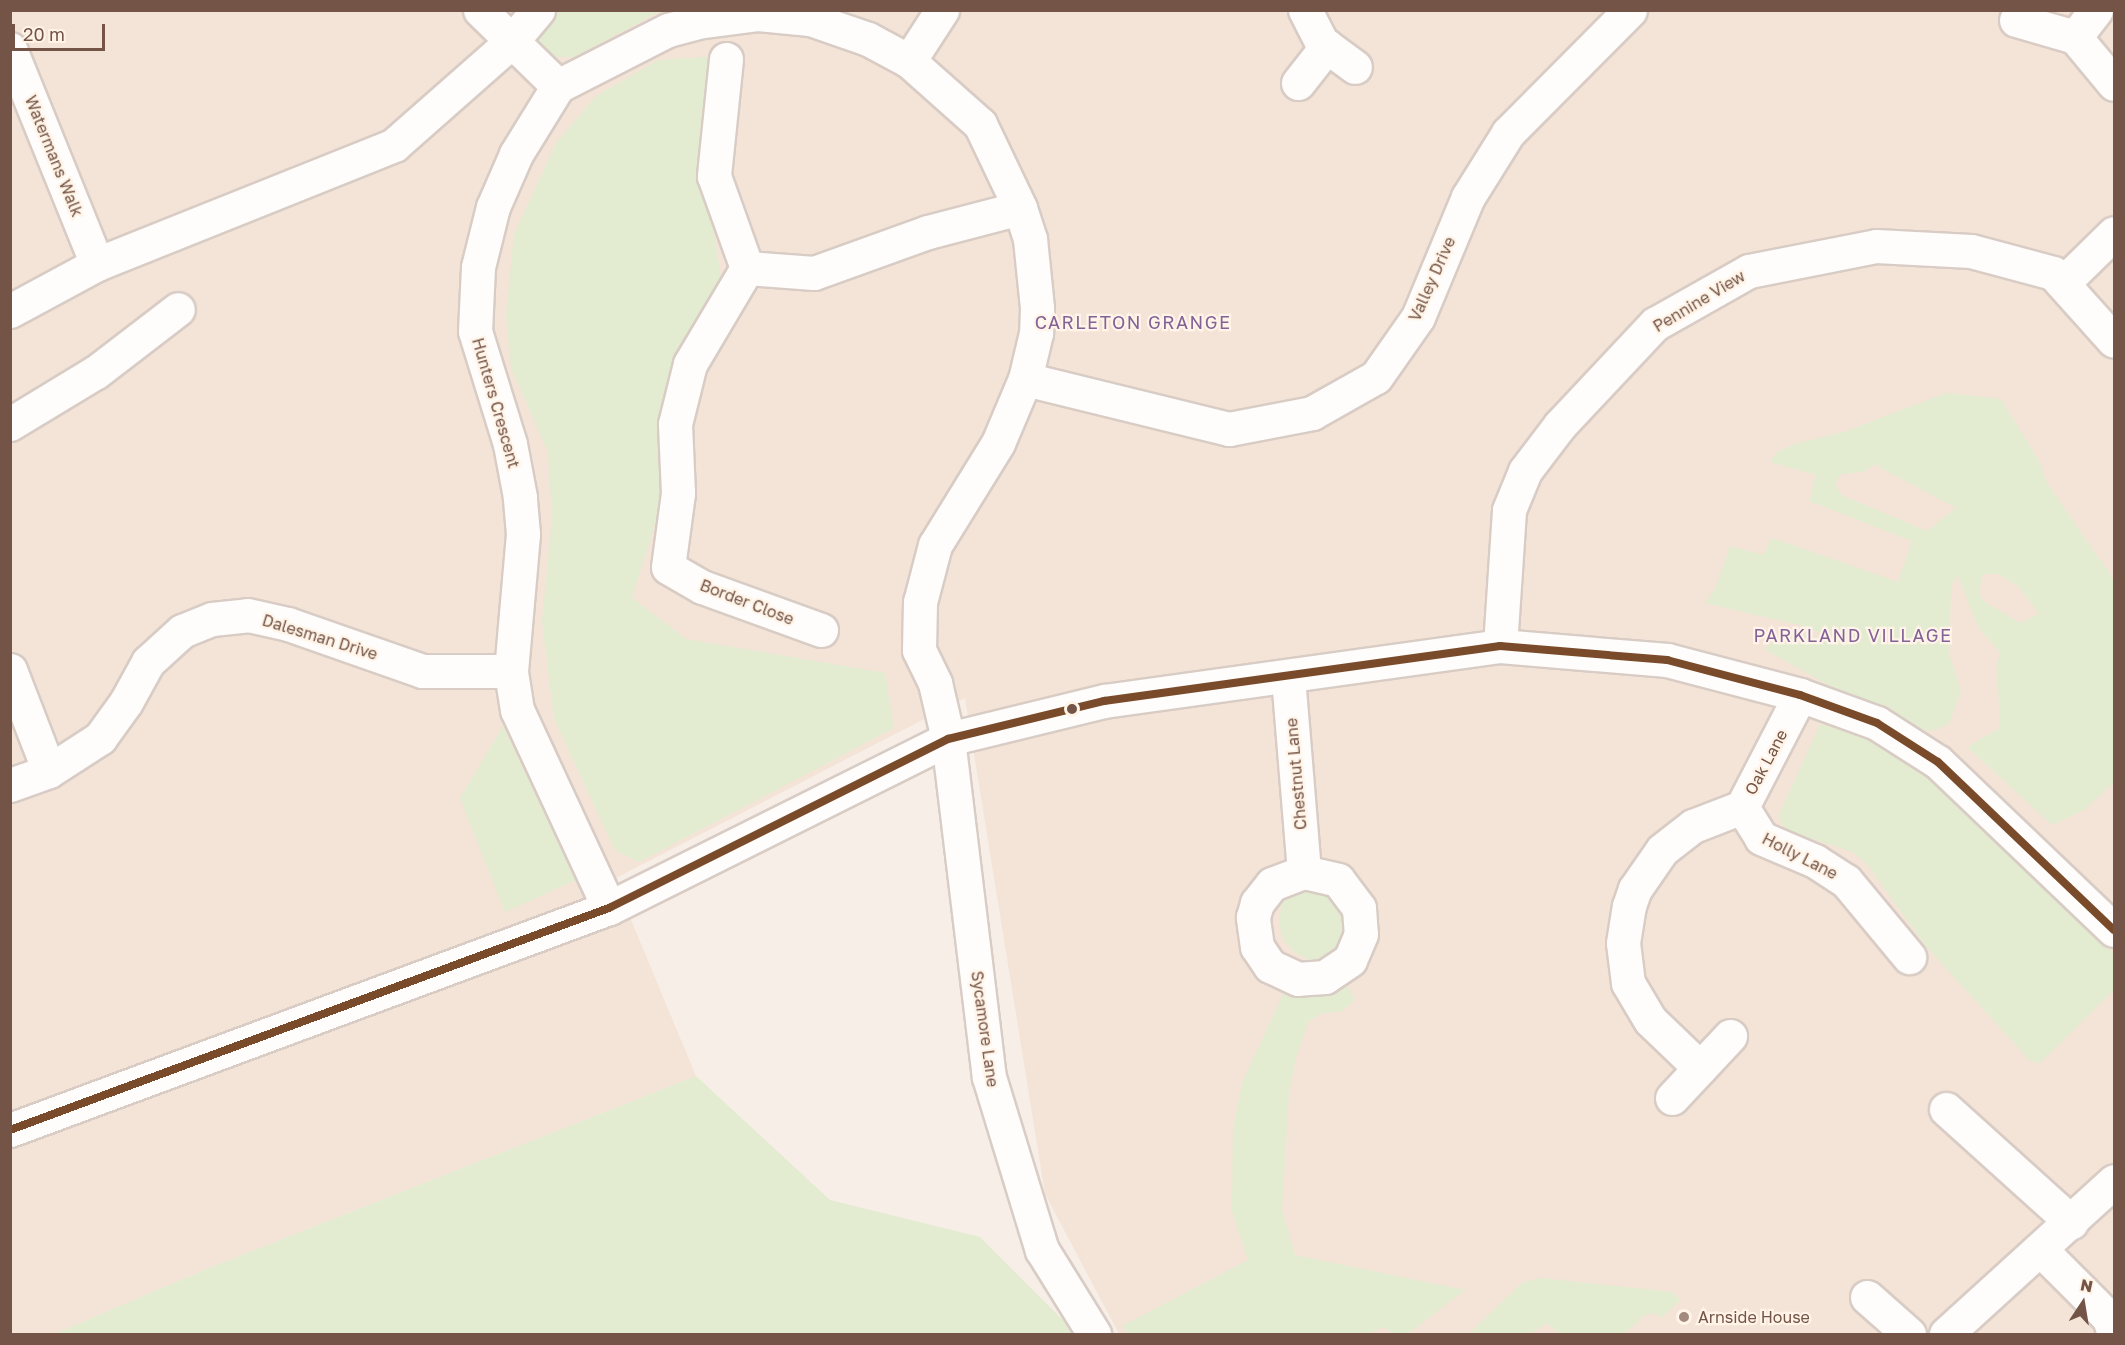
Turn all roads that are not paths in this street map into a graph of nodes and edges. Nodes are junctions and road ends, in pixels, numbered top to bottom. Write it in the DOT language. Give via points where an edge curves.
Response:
graph roads {
  1 [pos="480,10"];
  2 [pos="538,10"];
  3 [pos="942,10"];
  4 [pos="1305,10"];
  5 [pos="1630,10"];
  6 [pos="2096,10"];
  7 [pos="2016,20"];
  8 [pos="2075,37"];
  9 [pos="511,42"];
  10 [pos="1327,46"];
  11 [pos="10,49"];
  12 [pos="726,58"];
  13 [pos="909,61"];
  14 [pos="1355,67"];
  15 [pos="1298,83"];
  16 [pos="2115,84"];
  17 [pos="558,86"];
  18 [pos="1020,208"];
  19 [pos="2115,233"];
  20 [pos="98,264"];
  21 [pos="747,268"];
  22 [pos="2063,283"];
  23 [pos="178,309"];
  24 [pos="10,311"];
  25 [pos="2115,341"];
  26 [pos="1025,379"];
  27 [pos="10,424"];
  28 [pos="821,630"];
  29 [pos="1500,646"];
  30 [pos="10,670"];
  31 [pos="511,671"];
  32 [pos="1287,677"];
  33 [pos="1800,695"];
  34 [pos="948,739"];
  35 [pos="50,771"];
  36 [pos="10,785"];
  37 [pos="1742,807"];
  38 [pos="1304,872"];
  39 [pos="609,908"];
  40 [pos="2115,930"];
  41 [pos="1909,957"];
  42 [pos="1730,1036"];
  43 [pos="1700,1068"];
  44 [pos="1672,1098"];
  45 [pos="1946,1109"];
  46 [pos="10,1130"];
  47 [pos="2115,1181"];
  48 [pos="2071,1222"];
  49 [pos="2040,1249"];
  50 [pos="1867,1297"];
  51 [pos="2115,1334"];
  52 [pos="1094,1335"];
  53 [pos="1909,1335"];
  54 [pos="1946,1335"];
  1 -- 9 [label="street"];
  2 -- 9 [label="street"];
  3 -- 13 [label="street"];
  4 -- 10 [label="street" via="1310,26"];
  5 -- 26 [label="street, Valley Drive" via="1508,133 1468,197 1418,317 1376,377 1312,413 1229,429"];
  6 -- 8 [label="street"];
  7 -- 8 [label="street"];
  8 -- 16 [label="street"];
  9 -- 17 [label="street"];
  9 -- 20 [label="street" via="394,145"];
  10 -- 14 [label="street"];
  10 -- 15 [label="street"];
  11 -- 20 [label="street, Watermans Walk"];
  12 -- 21 [label="street" via="714,176"];
  13 -- 17 [label="street" via="837,26 758,14 668,30"];
  13 -- 18 [label="street" via="980,124"];
  17 -- 31 [label="street, Hunters Crescent" via="516,154 493,207 477,278 475,331 510,444 520,496 523,534"];
  18 -- 21 [label="street" via="928,232 814,273"];
  18 -- 26 [label="street" via="1030,239 1037,308 1036,333"];
  19 -- 22 [label="street"];
  20 -- 24 [label="street"];
  21 -- 28 [label="street, Border Close" via="690,364 675,424 678,494 668,567 702,587"];
  22 -- 25 [label="street, Pennine View"];
  22 -- 29 [label="street, Pennine View" via="2053,273 1971,251 1876,246 1749,271 1655,324 1560,425 1525,471 1509,510"];
  23 -- 27 [label="street" via="96,372"];
  26 -- 34 [label="street" via="998,443 945,525 926,574 918,621 919,650 935,683"];
  29 -- 32 [label="street"];
  29 -- 33 [label="street" via="1667,660"];
  30 -- 35 [label="street"];
  31 -- 35 [label="street, Dalesman Drive" via="422,671 288,624 248,615 212,619 182,631 148,662 100,738"];
  31 -- 39 [label="street, Hunters Crescent" via="517,710"];
  32 -- 34 [label="street" via="1104,702"];
  32 -- 38 [label="street, Chestnut Lane"];
  33 -- 37 [label="street, Oak Lane"];
  33 -- 40 [label="street" via="1877,723 1938,762"];
  34 -- 39 [label="street"];
  34 -- 52 [label="street, Sycamore Lane" via="989,1077 1042,1250"];
  35 -- 36 [label="street, Dalesman Drive"];
  37 -- 41 [label="street, Holly Lane" via="1761,838 1840,876"];
  37 -- 43 [label="street, Oak Lane" via="1693,826 1662,850 1635,889 1624,923 1624,962 1637,1002"];
  39 -- 46 [label="street"];
  42 -- 43 [label="street"];
  43 -- 44 [label="street"];
  45 -- 48 [label="street"];
  47 -- 48 [label="street"];
  48 -- 49 [label="street"];
  49 -- 51 [label="street" via="2109,1318"];
  49 -- 54 [label="street"];
  50 -- 53 [label="street"];
}
